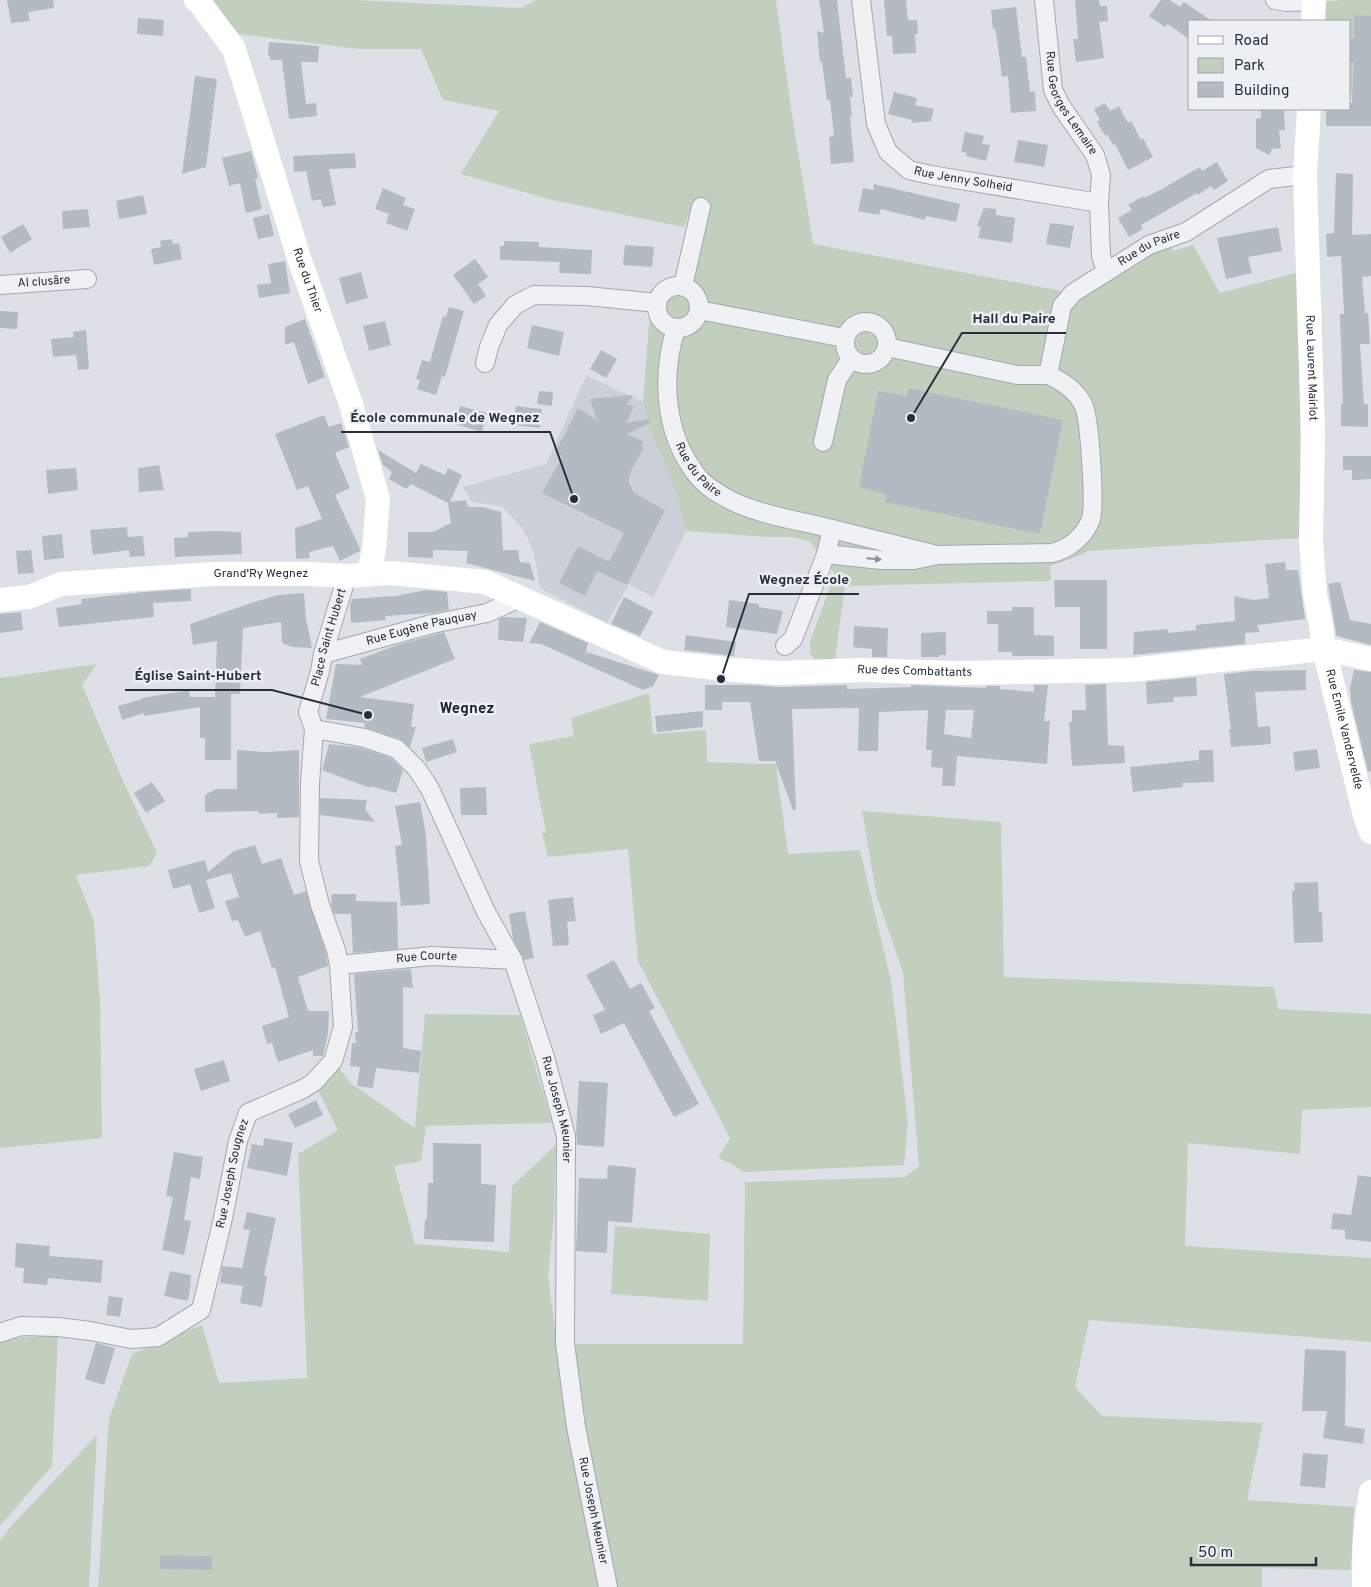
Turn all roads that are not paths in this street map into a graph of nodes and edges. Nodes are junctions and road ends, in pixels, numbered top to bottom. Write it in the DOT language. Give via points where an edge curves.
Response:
graph roads {
  1 [pos="196,0"];
  2 [pos="861,0"];
  3 [pos="1044,0"];
  4 [pos="1275,0"];
  5 [pos="1314,8"];
  6 [pos="1309,110"];
  7 [pos="1306,175"];
  8 [pos="1099,203"];
  9 [pos="701,207"];
  10 [pos="1106,271"];
  11 [pos="87,279"];
  12 [pos="0,285"];
  13 [pos="683,286"];
  14 [pos="657,303"];
  15 [pos="699,310"];
  16 [pos="676,328"];
  17 [pos="844,338"];
  18 [pos="887,347"];
  19 [pos="851,359"];
  20 [pos="485,363"];
  21 [pos="1048,375"];
  22 [pos="823,442"];
  23 [pos="829,543"];
  24 [pos="938,555"];
  25 [pos="358,574"];
  26 [pos="520,598"];
  27 [pos="0,600"];
  28 [pos="1321,625"];
  29 [pos="1324,649"];
  30 [pos="323,654"];
  31 [pos="1371,659"];
  32 [pos="779,673"];
  33 [pos="314,729"];
  34 [pos="1371,832"];
  35 [pos="513,960"];
  36 [pos="339,965"];
  37 [pos="0,1333"];
  38 [pos="1371,1492"];
  39 [pos="608,1587"];
  40 [pos="1364,1587"];
  1 -- 25 [label="street, Rue du Thier" via="234,49 378,499 374,549"];
  2 -- 8 [label="street, Rue Jenny Solheid" via="876,124 888,152 909,170"];
  3 -- 8 [label="street, Rue Georges Lemaire" via="1054,90 1061,106 1095,154 1101,175"];
  4 -- 5 [label="street"];
  6 -- 7 [label="street, Rue Laurent Mairlot"];
  7 -- 10 [label="street, Rue du Paire" via="1269,179 1186,232 1150,245"];
  7 -- 28 [label="street, Rue Laurent Mairlot" via="1313,435 1311,540"];
  8 -- 10 [label="street" via="1101,256"];
  9 -- 13 [label="street"];
  10 -- 21 [label="street, Rue du Paire" via="1073,293 1062,306"];
  11 -- 12 [label="street, Al clusâre"];
  13 -- 14 [label="street" via="668,287"];
  13 -- 15 [label="street" via="697,297"];
  14 -- 16 [label="street" via="659,317"];
  14 -- 20 [label="street" via="534,295 515,306 498,325"];
  15 -- 16 [label="street" via="689,325"];
  15 -- 17 [label="street"];
  16 -- 23 [label="street, Rue du Paire" via="669,348 667,403 679,442 696,476 715,492 736,503"];
  17 -- 18 [label="street" via="847,331 859,322 873,323 884,332"];
  17 -- 19 [label="street" via="845,350"];
  18 -- 19 [label="street" via="881,358 870,364"];
  18 -- 21 [label="street, Rue du Paire" via="1017,375"];
  19 -- 22 [label="street" via="837,380"];
  21 -- 24 [label="street, Rue du Paire" via="1063,381 1075,393 1087,418 1092,508 1085,530 1063,550 1052,553"];
  23 -- 24 [label="street, Rue du Paire"];
  23 -- 24 [label="street, Rue du Paire, one-way" via="881,560 914,560"];
  23 -- 32 [label="street" via="792,639 785,646"];
  25 -- 26 [label="street, Grand'Ry Wegnez" via="391,573 485,582"];
  25 -- 27 [label="street, Grand'Ry Wegnez" via="213,574 61,584 29,597"];
  25 -- 30 [label="street, Place Saint Hubert"];
  26 -- 30 [label="street, Rue Eugène Pauquay" via="487,613 432,624"];
  26 -- 32 [label="street, Rue des Combattants" via="663,662"];
  28 -- 29 [label="street, Rue Emile Vandervelde"];
  29 -- 31 [label="street, Rue des Combattants"];
  29 -- 32 [label="street, Rue des Combattants" via="1130,670"];
  29 -- 34 [label="street, Rue Emile Vandervelde" via="1364,816"];
  30 -- 33 [label="street, Place Saint Hubert" via="308,712"];
  33 -- 35 [label="street, Rue Joseph Meunier" via="365,738 397,749 417,768 486,912"];
  33 -- 36 [label="street, Rue Joseph Sougnez" via="309,861"];
  35 -- 36 [label="street, Rue Courte" via="432,956"];
  35 -- 39 [label="street, Rue Joseph Meunier" via="545,1057 566,1136 565,1343 576,1427"];
  36 -- 37 [label="street, Rue Joseph Sougnez" via="343,1027 333,1061 303,1089 248,1113 238,1141 201,1310 158,1337 131,1338 58,1327 21,1326"];
  38 -- 40 [label="street"];
}
